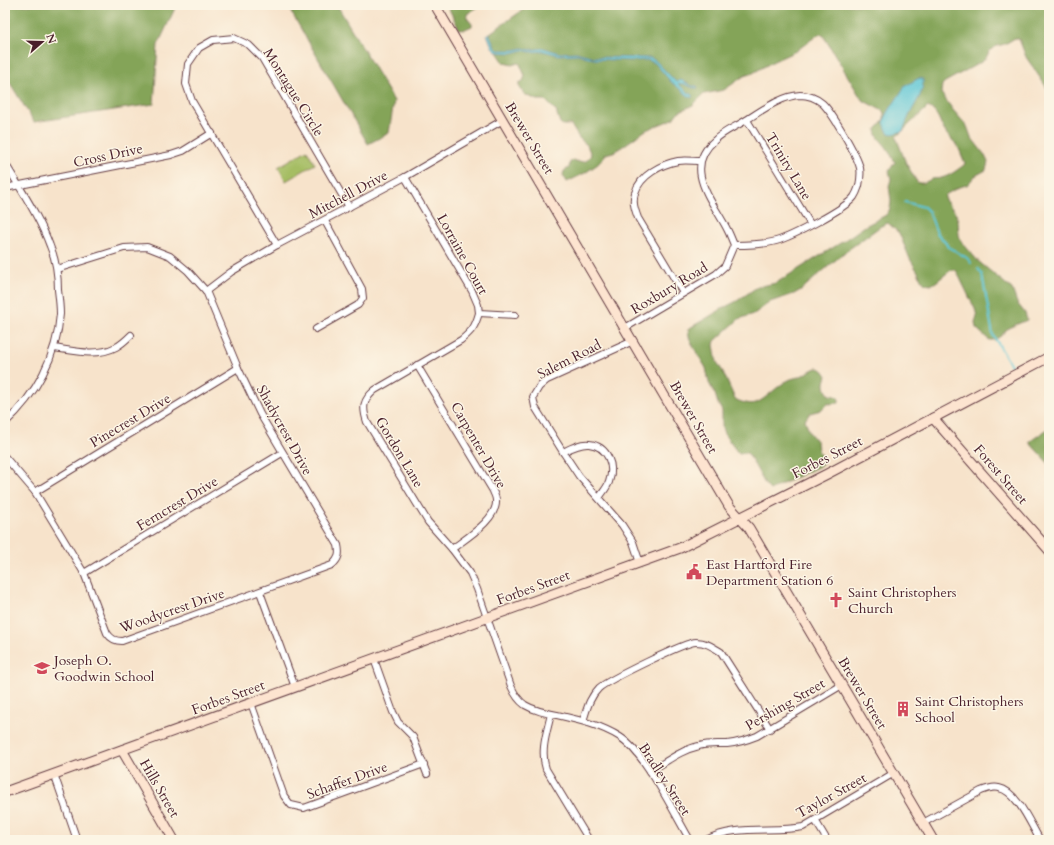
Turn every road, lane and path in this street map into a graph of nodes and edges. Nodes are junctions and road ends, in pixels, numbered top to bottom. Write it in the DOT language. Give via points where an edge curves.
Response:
graph roads {
  1 [pos="435,5"];
  2 [pos="503,120"];
  3 [pos="747,120"];
  4 [pos="212,133"];
  5 [pos="700,161"];
  6 [pos="5,163"];
  7 [pos="405,177"];
  8 [pos="19,186"];
  9 [pos="5,188"];
  10 [pos="349,207"];
  11 [pos="325,221"];
  12 [pos="811,225"];
  13 [pos="277,245"];
  14 [pos="734,245"];
  15 [pos="57,270"];
  16 [pos="206,291"];
  17 [pos="683,293"];
  18 [pos="479,313"];
  19 [pos="515,315"];
  20 [pos="625,328"];
  21 [pos="316,329"];
  22 [pos="132,335"];
  23 [pos="633,341"];
  24 [pos="54,348"];
  25 [pos="1049,357"];
  26 [pos="417,365"];
  27 [pos="238,368"];
  28 [pos="933,418"];
  29 [pos="5,423"];
  30 [pos="282,452"];
  31 [pos="563,452"];
  32 [pos="5,457"];
  33 [pos="35,492"];
  34 [pos="599,498"];
  35 [pos="739,518"];
  36 [pos="452,549"];
  37 [pos="1049,550"];
  38 [pos="640,563"];
  39 [pos="84,573"];
  40 [pos="260,592"];
  41 [pos="487,618"];
  42 [pos="374,659"];
  43 [pos="842,685"];
  44 [pos="295,687"];
  45 [pos="251,703"];
  46 [pos="551,714"];
  47 [pos="583,721"];
  48 [pos="770,729"];
  49 [pos="122,750"];
  50 [pos="424,764"];
  51 [pos="650,771"];
  52 [pos="894,773"];
  53 [pos="54,774"];
  54 [pos="427,774"];
  55 [pos="5,792"];
  56 [pos="815,820"];
  57 [pos="923,823"];
  58 [pos="77,840"];
  59 [pos="174,840"];
  60 [pos="589,840"];
  61 [pos="690,840"];
  62 [pos="706,840"];
  63 [pos="827,840"];
  64 [pos="933,840"];
  65 [pos="1040,840"];
  1 -- 2 [label="main road, Brewer Street"];
  2 -- 7 [label="street, Mitchell Drive"];
  2 -- 20 [label="main road, Brewer Street"];
  3 -- 5 [label="street" via="714,140"];
  3 -- 12 [label="street, Trinity Lane"];
  3 -- 12 [label="street" via="778,102 800,95 822,102 830,111 857,158 860,170 859,185 854,197"];
  4 -- 8 [label="street, Cross Drive" via="183,151 171,155"];
  4 -- 10 [label="street, Montague Circle" via="192,101 186,84 188,64 199,48 212,40 234,38 249,45 262,58"];
  4 -- 13 [label="street, Montague Circle"];
  5 -- 14 [label="street" via="703,186"];
  5 -- 17 [label="street" via="679,161 663,166 650,173 635,193 634,206 638,218"];
  6 -- 8 [label="street"];
  7 -- 10 [label="street, Mitchell Drive"];
  7 -- 18 [label="street, Lorraine Court" via="472,291"];
  8 -- 9 [label="street, Cross Drive"];
  8 -- 15 [label="street" via="41,223 51,246"];
  10 -- 11 [label="street, Mitchell Drive"];
  11 -- 13 [label="street, Mitchell Drive"];
  11 -- 21 [label="street" via="362,289 364,298 358,305"];
  12 -- 14 [label="street" via="776,241"];
  13 -- 16 [label="street, Mitchell Drive" via="231,272"];
  14 -- 17 [label="street, Roxbury Road" via="725,266"];
  15 -- 16 [label="street, Shadycrest Drive" via="124,248 147,247 170,256"];
  15 -- 24 [label="street" via="60,314"];
  16 -- 27 [label="street, Shadycrest Drive"];
  17 -- 20 [label="street, Roxbury Road"];
  18 -- 19 [label="street, Lorraine Court"];
  18 -- 26 [label="street, Gordon Lane" via="471,331 461,340"];
  20 -- 23 [label="main road, Brewer Street"];
  22 -- 24 [label="street" via="116,347 95,352"];
  23 -- 31 [label="street, Salem Road" via="547,380 538,387 533,397 535,407"];
  23 -- 35 [label="main road, Brewer Street" via="729,506"];
  24 -- 29 [label="street" via="45,372 31,394"];
  25 -- 28 [label="main road, Forbes Street"];
  26 -- 36 [label="street, Carpenter Drive" via="496,500 494,511 488,521"];
  26 -- 36 [label="street, Gordon Lane" via="367,397 364,414 428,522"];
  27 -- 30 [label="street, Shadycrest Drive"];
  27 -- 33 [label="street, Pinecrest Drive"];
  28 -- 35 [label="main road, Forbes Street"];
  28 -- 37 [label="main road, Forest Street"];
  30 -- 39 [label="street, Ferncrest Drive"];
  30 -- 40 [label="street, Shadycrest Drive" via="340,552 338,560 332,565"];
  31 -- 34 [label="street, Salem Road" via="579,476"];
  31 -- 34 [label="street" via="589,444 600,448 609,458 612,469 609,482"];
  32 -- 33 [label="street, Woodycrest Drive"];
  33 -- 39 [label="street, Woodycrest Drive"];
  34 -- 38 [label="street, Salem Road" via="633,542"];
  35 -- 38 [label="main road, Forbes Street" via="687,546"];
  35 -- 43 [label="main road, Brewer Street" via="748,528"];
  36 -- 41 [label="street, Gordon Lane" via="470,573"];
  38 -- 41 [label="main road, Forbes Street"];
  39 -- 40 [label="street, Woodycrest Drive" via="107,633 116,641"];
  40 -- 44 [label="street"];
  41 -- 42 [label="main road, Forbes Street"];
  41 -- 46 [label="street, Bradley Street" via="516,697 525,705"];
  42 -- 44 [label="main road, Forbes Street"];
  42 -- 50 [label="street" via="398,722 413,737"];
  43 -- 48 [label="street, Pershing Street"];
  43 -- 52 [label="main road, Brewer Street"];
  44 -- 45 [label="main road, Forbes Street"];
  45 -- 49 [label="main road, Forbes Street"];
  45 -- 50 [label="street, Schaffer Drive" via="284,796 291,805 304,808"];
  46 -- 47 [label="street, Bradley Street"];
  46 -- 60 [label="street" via="543,749 546,769"];
  47 -- 48 [label="street" via="590,700 599,688 610,680 681,646 695,642 709,644 721,652"];
  47 -- 51 [label="street, Bradley Street" via="621,738 634,749"];
  48 -- 51 [label="street, Pershing Street" via="743,741 728,744 712,743 686,750"];
  49 -- 53 [label="main road, Forbes Street"];
  49 -- 59 [label="main road, Hills Street"];
  50 -- 54 [label="street"];
  51 -- 61 [label="street, Bradley Street"];
  52 -- 56 [label="street, Taylor Street"];
  52 -- 57 [label="main road, Brewer Street"];
  53 -- 55 [label="main road, Forbes Street"];
  53 -- 58 [label="street"];
  56 -- 62 [label="street, Taylor Street" via="803,827 788,830 742,830"];
  56 -- 63 [label="street"];
  57 -- 64 [label="main road, Brewer Street"];
  57 -- 65 [label="street" via="981,791 1000,788 1009,792 1016,800"];
}
